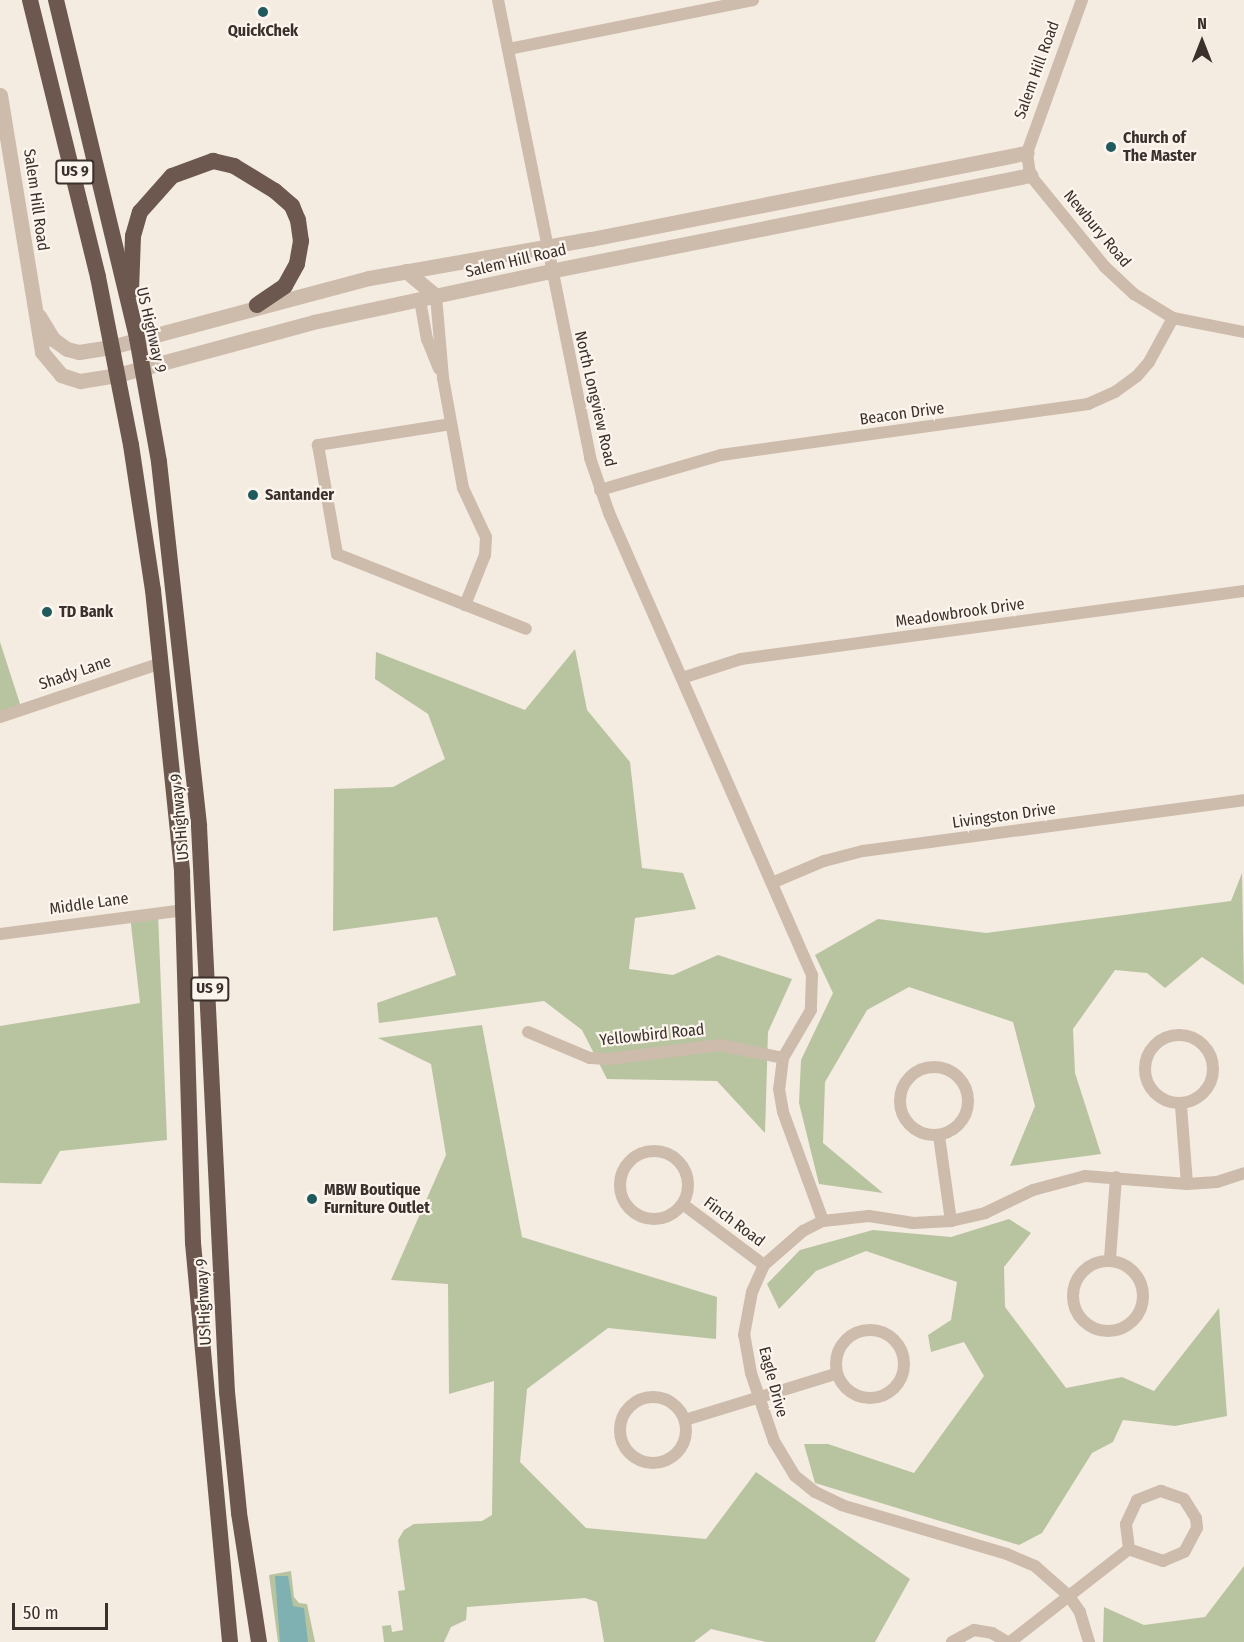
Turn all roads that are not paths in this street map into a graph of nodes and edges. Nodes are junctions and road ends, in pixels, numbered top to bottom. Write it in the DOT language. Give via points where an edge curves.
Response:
graph roads {
  1 [pos="30,0"];
  2 [pos="56,0"];
  3 [pos="498,0"];
  4 [pos="753,0"];
  5 [pos="1082,0"];
  6 [pos="709,4"];
  7 [pos="508,49"];
  8 [pos="0,94"];
  9 [pos="3,119"];
  10 [pos="1027,153"];
  11 [pos="1030,175"];
  12 [pos="545,247"];
  13 [pos="406,271"];
  14 [pos="550,271"];
  15 [pos="436,296"];
  16 [pos="420,300"];
  17 [pos="257,305"];
  18 [pos="35,311"];
  19 [pos="1173,318"];
  20 [pos="134,330"];
  21 [pos="1244,332"];
  22 [pos="111,347"];
  23 [pos="142,367"];
  24 [pos="117,375"];
  25 [pos="443,378"];
  26 [pos="451,424"];
  27 [pos="600,490"];
  28 [pos="1244,591"];
  29 [pos="465,605"];
  30 [pos="526,629"];
  31 [pos="161,663"];
  32 [pos="682,678"];
  33 [pos="0,717"];
  34 [pos="1244,800"];
  35 [pos="774,882"];
  36 [pos="184,910"];
  37 [pos="0,934"];
  38 [pos="528,1032"];
  39 [pos="783,1058"];
  40 [pos="1181,1106"];
  41 [pos="939,1136"];
  42 [pos="1244,1173"];
  43 [pos="1116,1177"];
  44 [pos="1187,1184"];
  45 [pos="684,1205"];
  46 [pos="823,1221"];
  47 [pos="951,1221"];
  48 [pos="1110,1259"];
  49 [pos="764,1265"];
  50 [pos="835,1374"];
  51 [pos="758,1398"];
  52 [pos="685,1420"];
  53 [pos="1129,1549"];
  54 [pos="1069,1596"];
  55 [pos="230,1642"];
  56 [pos="260,1642"];
  57 [pos="952,1642"];
  58 [pos="1008,1642"];
  59 [pos="1089,1642"];
  1 -- 22 [label="highway, US Highway 9 / US 9" via="79,188"];
  2 -- 20 [label="highway, US Highway 9 / US 9"];
  3 -- 7 [label="street, North Longview Road"];
  4 -- 6 [label="street"];
  5 -- 10 [label="street, Salem Hill Road"];
  6 -- 7 [label="street"];
  7 -- 12 [label="street, North Longview Road"];
  8 -- 9 [label="street, Salem Hill Road"];
  9 -- 18 [label="street, Salem Hill Road"];
  10 -- 11 [label="street, Salem Hill Road"];
  10 -- 12 [label="street, Salem Hill Road"];
  11 -- 14 [label="street, Salem Hill Road"];
  11 -- 19 [label="street, Newbury Road" via="1105,267 1134,294"];
  12 -- 13 [label="street, Salem Hill Road"];
  12 -- 14 [label="street, North Longview Road"];
  13 -- 15 [label="street"];
  13 -- 17 [label="street, Salem Hill Road"];
  14 -- 15 [label="street, Salem Hill Road"];
  14 -- 27 [label="street, North Longview Road"];
  15 -- 16 [label="street, Salem Hill Road"];
  15 -- 25 [label="street"];
  16 -- 23 [label="street, Salem Hill Road" via="313,322"];
  16 -- 25 [label="street" via="427,339"];
  17 -- 20 [label="street, Salem Hill Road"];
  17 -- 20 [label="highway" via="285,286 297,264 301,241 298,220 292,206 268,186 234,166 213,161 172,176 140,212 131,255"];
  18 -- 22 [label="street, Salem Hill Road" via="53,339 67,350"];
  18 -- 24 [label="street, Salem Hill Road" via="42,352 61,375 80,381"];
  19 -- 21 [label="street, Newbury Road"];
  19 -- 27 [label="street, Beacon Drive" via="1137,376 1088,404 721,455"];
  20 -- 22 [label="street, Salem Hill Road"];
  20 -- 23 [label="highway, US Highway 9 / US 9"];
  22 -- 24 [label="highway, US Highway 9 / US 9"];
  23 -- 24 [label="street, Salem Hill Road"];
  23 -- 56 [label="highway, US Highway 9 / US 9" via="159,462 199,819 227,1392 239,1513"];
  24 -- 31 [label="highway, US Highway 9 / US 9" via="131,445"];
  25 -- 26 [label="street"];
  26 -- 29 [label="street" via="463,488 486,537 484,555"];
  26 -- 29 [label="street" via="318,445 337,554"];
  27 -- 32 [label="street, North Longview Road"];
  28 -- 32 [label="street, Meadowbrook Drive" via="741,659"];
  29 -- 30 [label="street"];
  31 -- 33 [label="street, Shady Lane"];
  31 -- 36 [label="highway, US Highway 9 / US 9"];
  32 -- 35 [label="street, North Longview Road"];
  34 -- 35 [label="street, Livingston Drive" via="863,851 824,861"];
  35 -- 39 [label="street, North Longview Road" via="814,985 811,1010"];
  36 -- 37 [label="street, Middle Lane"];
  36 -- 55 [label="highway, US Highway 9 / US 9" via="193,1243"];
  38 -- 39 [label="street, Yellowbird Road" via="590,1058 720,1045"];
  39 -- 46 [label="street" via="779,1089 783,1112"];
  40 -- 40 [label="street" via="1204,1093 1214,1068 1207,1048 1182,1035 1171,1036 1150,1049 1144,1067 1154,1093"];
  40 -- 44 [label="street"];
  41 -- 41 [label="street" via="960,1123 968,1095 958,1077 930,1068 909,1079 899,1104 909,1125"];
  41 -- 47 [label="street"];
  42 -- 44 [label="street, Eagle Drive" via="1217,1182"];
  43 -- 44 [label="street, Eagle Drive"];
  43 -- 47 [label="street, Eagle Drive" via="1085,1176 1056,1182 985,1213"];
  43 -- 48 [label="street"];
  45 -- 45 [label="street, Finch Road" via="687,1178 683,1167 670,1154 645,1151 623,1170 621,1196 637,1216 665,1217"];
  45 -- 49 [label="street, Finch Road"];
  46 -- 47 [label="street, Eagle Drive" via="869,1216 913,1223"];
  46 -- 49 [label="street, Eagle Drive" via="803,1231"];
  48 -- 48 [label="street" via="1080,1275 1072,1296 1084,1321 1108,1330 1120,1329 1133,1321 1143,1301 1139,1280"];
  49 -- 51 [label="street, Eagle Drive" via="748,1302 744,1335"];
  50 -- 50 [label="street" via="856,1396 878,1398 898,1384 904,1363 900,1349 883,1330 861,1330 839,1348"];
  50 -- 51 [label="street"];
  51 -- 52 [label="street"];
  51 -- 54 [label="street, Eagle Drive" via="788,1467 815,1492 842,1505 1007,1554 1035,1566"];
  52 -- 52 [label="street" via="668,1401 657,1396 637,1398 623,1412 621,1439 642,1462 658,1465 681,1447"];
  53 -- 53 [label="street" via="1127,1518 1137,1500 1147,1494 1172,1492 1191,1507 1197,1528 1184,1552 1163,1561"];
  53 -- 54 [label="street"];
  54 -- 58 [label="street"];
  54 -- 59 [label="street, Eagle Drive" via="1080,1612"];
  57 -- 58 [label="street" via="964,1633 983,1630"];
}
